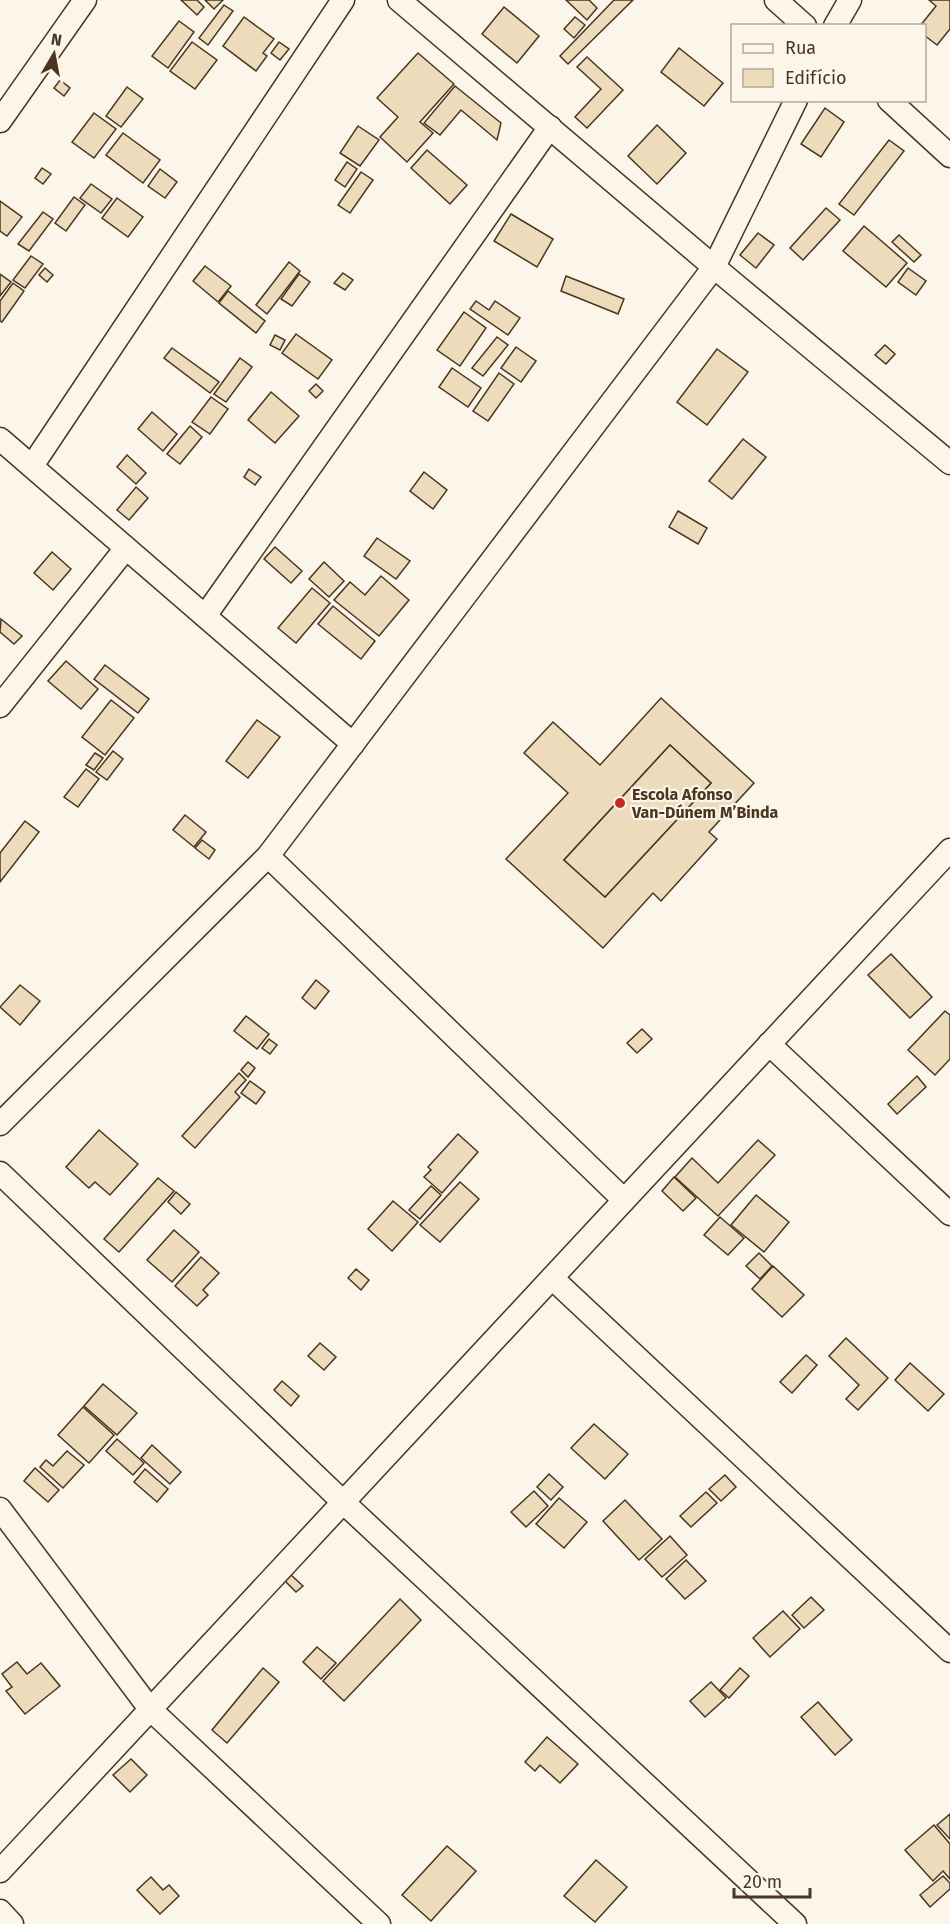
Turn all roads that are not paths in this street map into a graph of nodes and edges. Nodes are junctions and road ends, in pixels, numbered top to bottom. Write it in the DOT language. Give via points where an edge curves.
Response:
graph roads {
  1 [pos="85,0"];
  2 [pos="343,0"];
  3 [pos="399,0"];
  4 [pos="776,0"];
  5 [pos="850,0"];
  6 [pos="803,24"];
  7 [pos="836,24"];
  8 [pos="795,102"];
  9 [pos="891,102"];
  10 [pos="0,121"];
  11 [pos="549,127"];
  12 [pos="950,156"];
  13 [pos="714,267"];
  14 [pos="0,439"];
  15 [pos="950,463"];
  16 [pos="32,466"];
  17 [pos="126,548"];
  18 [pos="205,616"];
  19 [pos="0,706"];
  20 [pos="352,744"];
  21 [pos="950,850"];
  22 [pos="268,856"];
  23 [pos="769,1044"];
  24 [pos="0,1124"];
  25 [pos="0,1173"];
  26 [pos="624,1200"];
  27 [pos="950,1214"];
  28 [pos="552,1278"];
  29 [pos="343,1502"];
  30 [pos="0,1509"];
  31 [pos="950,1651"];
  32 [pos="150,1709"];
  33 [pos="0,1871"];
  34 [pos="0,1911"];
  35 [pos="12,1924"];
  36 [pos="379,1924"];
  37 [pos="795,1924"];
  1 -- 10 [label="street"];
  2 -- 16 [label="street"];
  3 -- 11 [label="street"];
  4 -- 6 [label="street"];
  5 -- 7 [label="street"];
  8 -- 13 [label="street"];
  9 -- 12 [label="street"];
  11 -- 13 [label="street"];
  11 -- 18 [label="street"];
  13 -- 15 [label="street"];
  13 -- 20 [label="street"];
  14 -- 16 [label="street"];
  16 -- 17 [label="street"];
  17 -- 18 [label="street"];
  17 -- 19 [label="street"];
  18 -- 20 [label="street"];
  20 -- 22 [label="street"];
  21 -- 23 [label="street"];
  22 -- 24 [label="street"];
  22 -- 26 [label="street"];
  23 -- 26 [label="street"];
  23 -- 27 [label="street"];
  25 -- 29 [label="street"];
  26 -- 28 [label="street"];
  28 -- 29 [label="street"];
  28 -- 31 [label="street"];
  29 -- 32 [label="street"];
  29 -- 37 [label="street"];
  30 -- 32 [label="street"];
  32 -- 33 [label="street"];
  32 -- 36 [label="street"];
  34 -- 35 [label="street"];
}
